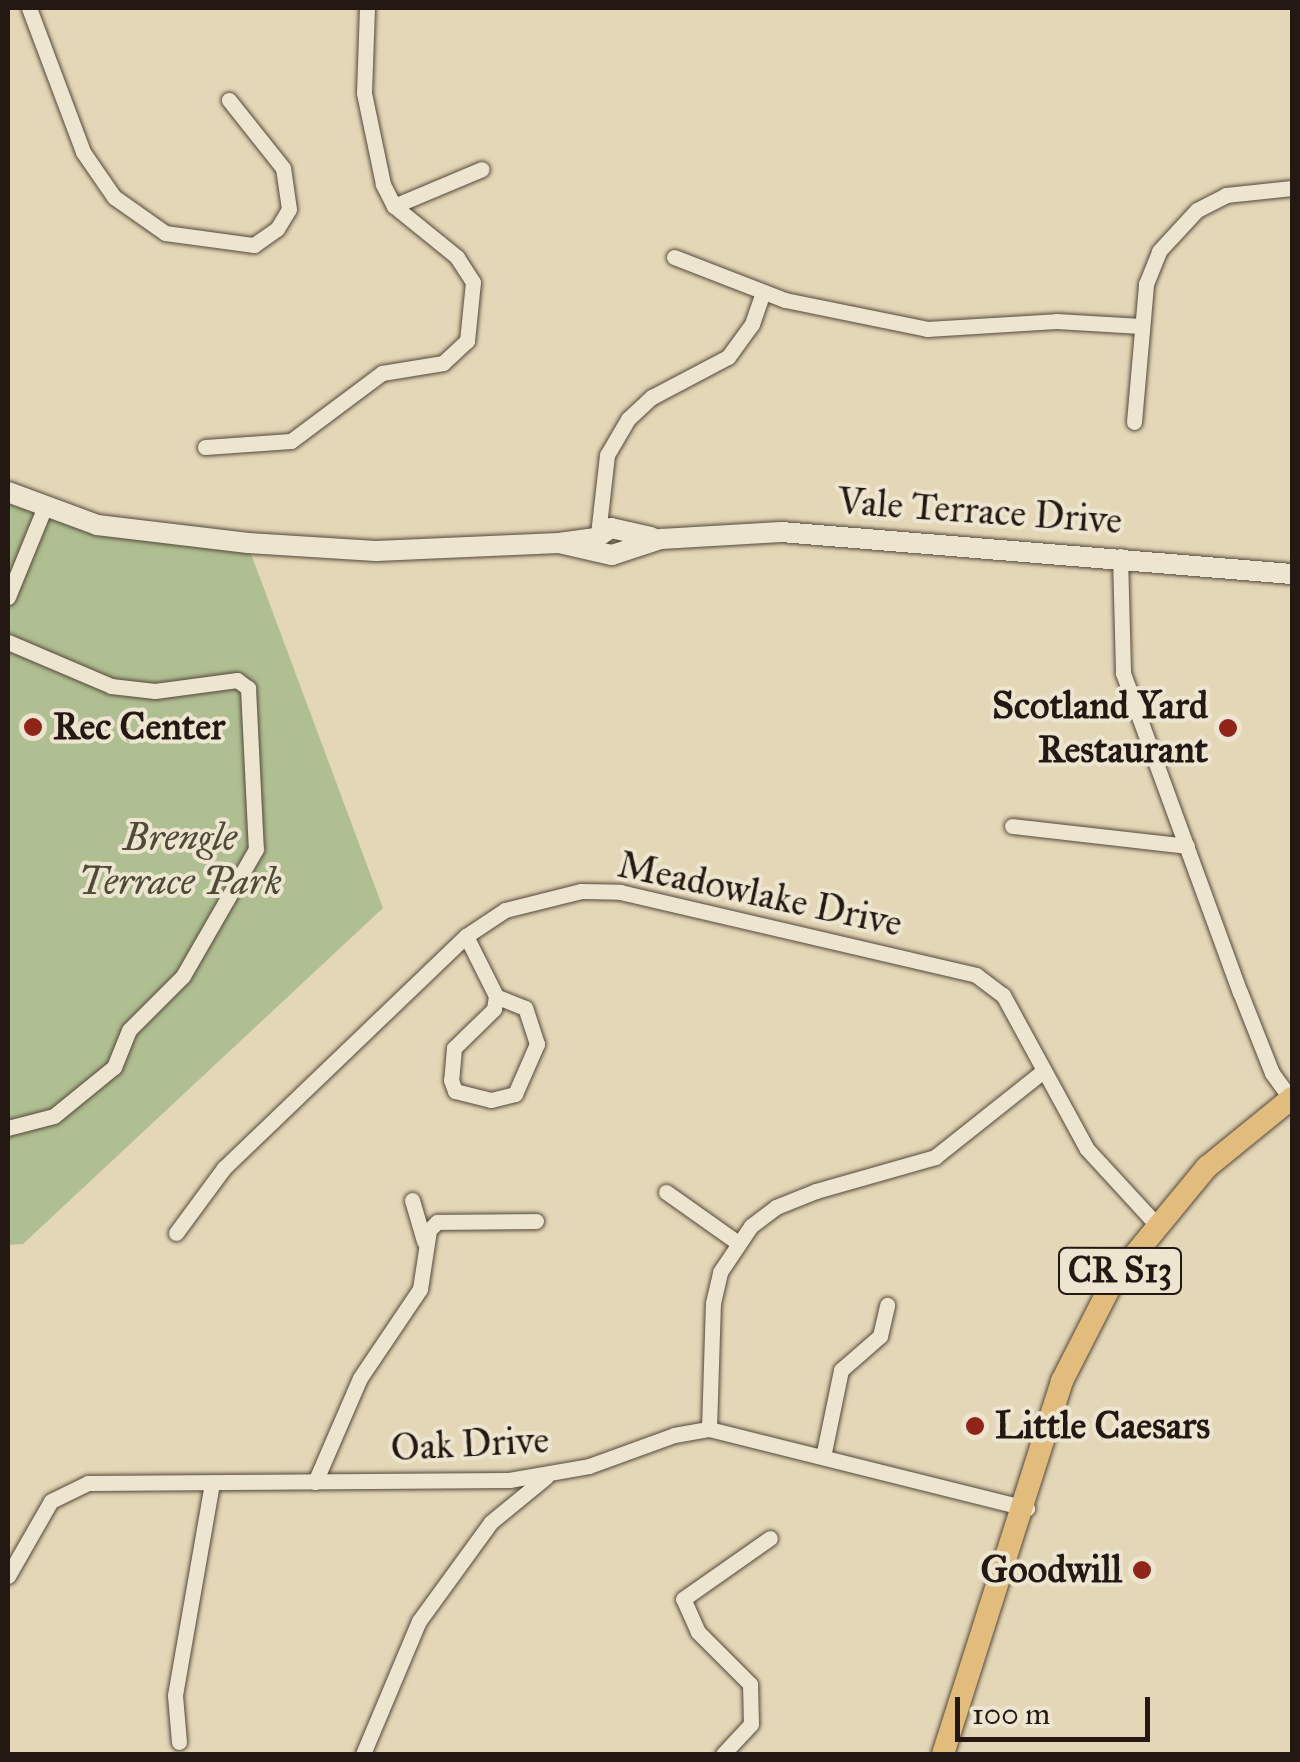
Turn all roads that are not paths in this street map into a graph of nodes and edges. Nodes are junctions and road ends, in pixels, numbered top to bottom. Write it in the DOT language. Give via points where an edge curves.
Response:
graph roads {
  1 [pos="29,8"];
  2 [pos="366,8"];
  3 [pos="229,100"];
  4 [pos="482,170"];
  5 [pos="1292,188"];
  6 [pos="394,206"];
  7 [pos="674,257"];
  8 [pos="763,292"];
  9 [pos="1141,326"];
  10 [pos="1134,422"];
  11 [pos="205,447"];
  12 [pos="8,492"];
  13 [pos="44,509"];
  14 [pos="608,538"];
  15 [pos="1120,556"];
  16 [pos="1292,574"];
  17 [pos="8,597"];
  18 [pos="8,642"];
  19 [pos="1012,826"];
  20 [pos="1188,846"];
  21 [pos="466,936"];
  22 [pos="496,996"];
  23 [pos="1042,1072"];
  24 [pos="1292,1099"];
  25 [pos="8,1128"];
  26 [pos="666,1192"];
  27 [pos="412,1200"];
  28 [pos="536,1221"];
  29 [pos="1155,1222"];
  30 [pos="176,1233"];
  31 [pos="424,1240"];
  32 [pos="738,1243"];
  33 [pos="887,1305"];
  34 [pos="710,1429"];
  35 [pos="823,1457"];
  36 [pos="546,1477"];
  37 [pos="212,1482"];
  38 [pos="314,1482"];
  39 [pos="1027,1508"];
  40 [pos="770,1538"];
  41 [pos="8,1576"];
  42 [pos="179,1742"];
  43 [pos="363,1754"];
  44 [pos="724,1754"];
  45 [pos="943,1754"];
  1 -- 3 [label="street" via="84,152 114,197 165,232 254,245 277,229 289,209 283,168"];
  2 -- 6 [label="street" via="364,93"];
  4 -- 6 [label="street"];
  5 -- 9 [label="street" via="1250,189 1197,210 1159,251"];
  6 -- 11 [label="street" via="457,257 472,282 473,313 461,351 444,363 382,373 291,441"];
  7 -- 8 [label="street"];
  8 -- 9 [label="street" via="927,328 1056,321"];
  8 -- 14 [label="street" via="752,324 728,357 652,397 628,419 608,455"];
  9 -- 10 [label="street"];
  12 -- 13 [label="main road, Vale Terrace Drive"];
  13 -- 14 [label="main road, Vale Terrace Drive" via="147,535 376,551"];
  13 -- 17 [label="street"];
  14 -- 15 [label="main road, Vale Terrace Drive" via="781,532"];
  15 -- 16 [label="main road, Vale Terrace Drive"];
  15 -- 20 [label="street" via="1123,673"];
  18 -- 25 [label="street" via="110,686 155,691 237,680 248,688 256,850 184,976 129,1030 114,1068 54,1116"];
  19 -- 20 [label="street"];
  20 -- 24 [label="street" via="1272,1072"];
  21 -- 22 [label="street"];
  21 -- 23 [label="street, Meadowlake Drive" via="505,910 561,891 620,892 889,954 976,975 1003,995"];
  21 -- 30 [label="street, Meadowlake Drive" via="224,1168"];
  22 -- 22 [label="street" via="494,1009 454,1048 451,1080 455,1091 491,1100 515,1094 537,1044 524,1008"];
  23 -- 29 [label="street, Meadowlake Drive" via="1087,1149"];
  23 -- 32 [label="street" via="935,1157 776,1207"];
  24 -- 29 [label="main road, CR S13" via="1217,1158"];
  26 -- 32 [label="street"];
  27 -- 31 [label="street"];
  28 -- 31 [label="street" via="437,1222"];
  29 -- 39 [label="main road, CR S13" via="1113,1281 1062,1381"];
  31 -- 38 [label="street" via="420,1289 360,1378"];
  32 -- 34 [label="street" via="712,1303"];
  33 -- 35 [label="street" via="880,1336 841,1370"];
  34 -- 35 [label="street"];
  34 -- 36 [label="street, Oak Drive"];
  35 -- 39 [label="street"];
  36 -- 38 [label="street, Oak Drive"];
  36 -- 43 [label="street" via="491,1522 419,1621"];
  37 -- 38 [label="street, Oak Drive"];
  37 -- 41 [label="street, Oak Drive" via="88,1483 64,1492 51,1501"];
  37 -- 42 [label="street" via="175,1694"];
  39 -- 45 [label="main road, CR S13"];
  40 -- 44 [label="street" via="683,1599 698,1632 750,1684 751,1724"];
}
